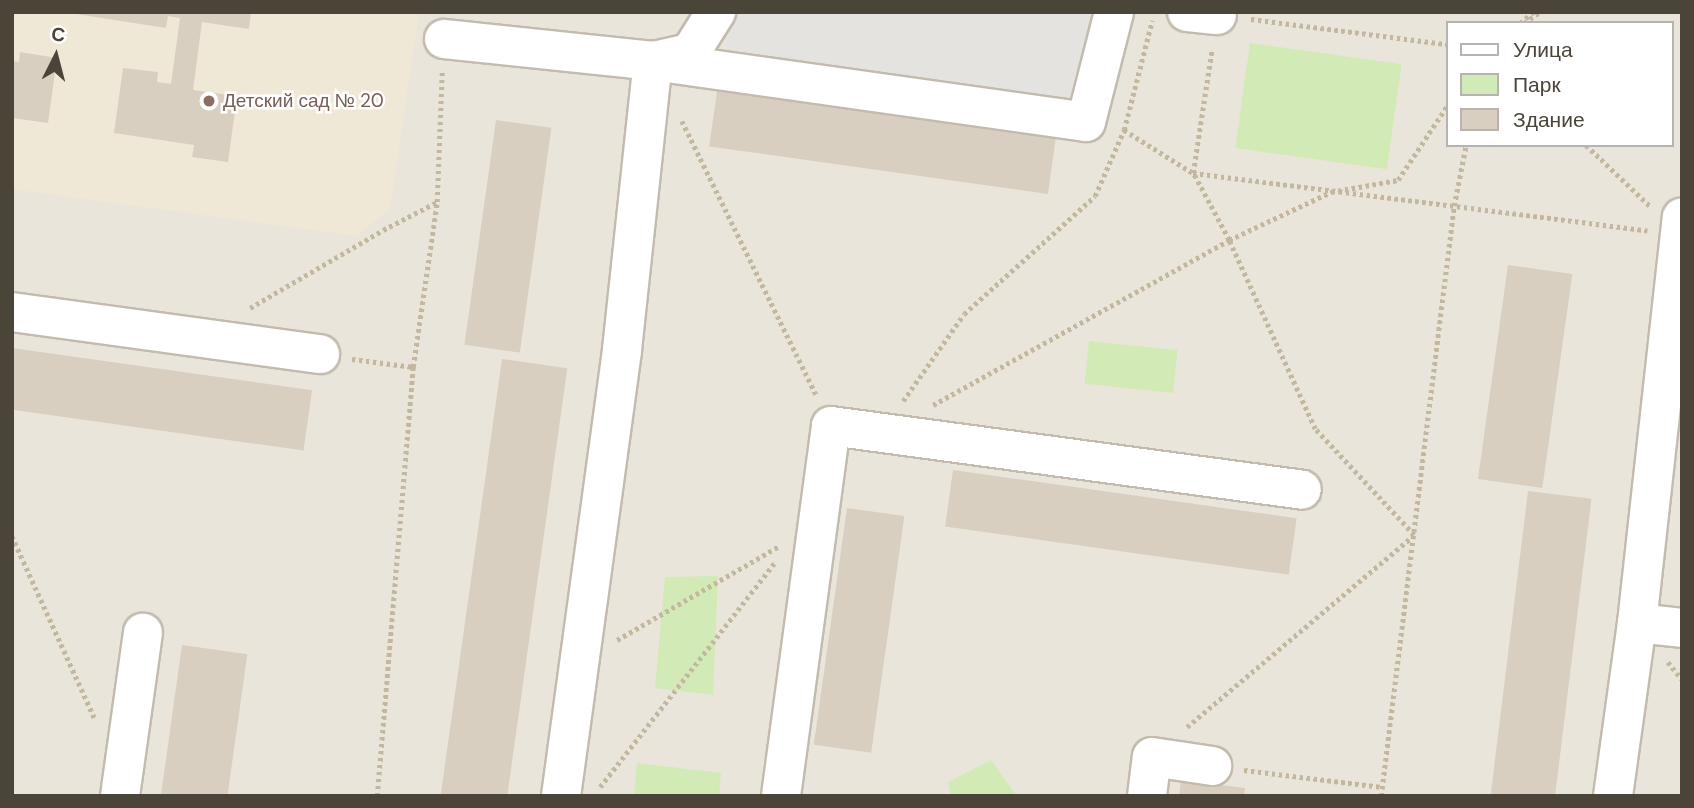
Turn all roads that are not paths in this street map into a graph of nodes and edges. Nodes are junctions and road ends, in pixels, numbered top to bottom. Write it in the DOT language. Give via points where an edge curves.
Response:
graph roads {
  1 [pos="716,12"];
  2 [pos="1114,12"];
  3 [pos="443,39"];
  4 [pos="653,61"];
  5 [pos="1681,226"];
  6 [pos="12,312"];
  7 [pos="320,355"];
  8 [pos="1302,491"];
  9 [pos="1637,622"];
  10 [pos="1682,628"];
  11 [pos="143,633"];
  12 [pos="1212,766"];
  13 [pos="120,796"];
  14 [pos="561,796"];
  15 [pos="781,796"];
  16 [pos="1147,796"];
  17 [pos="1613,796"];
  1 -- 4 [label="lane" via="690,54"];
  2 -- 4 [label="lane" via="1086,122"];
  3 -- 4 [label="lane"];
  4 -- 14 [label="lane" via="622,350"];
  5 -- 9 [label="lane"];
  6 -- 7 [label="lane"];
  8 -- 15 [label="lane" via="831,426"];
  9 -- 10 [label="lane"];
  9 -- 17 [label="lane"];
  11 -- 13 [label="lane"];
  12 -- 16 [label="lane" via="1152,757"];
}
